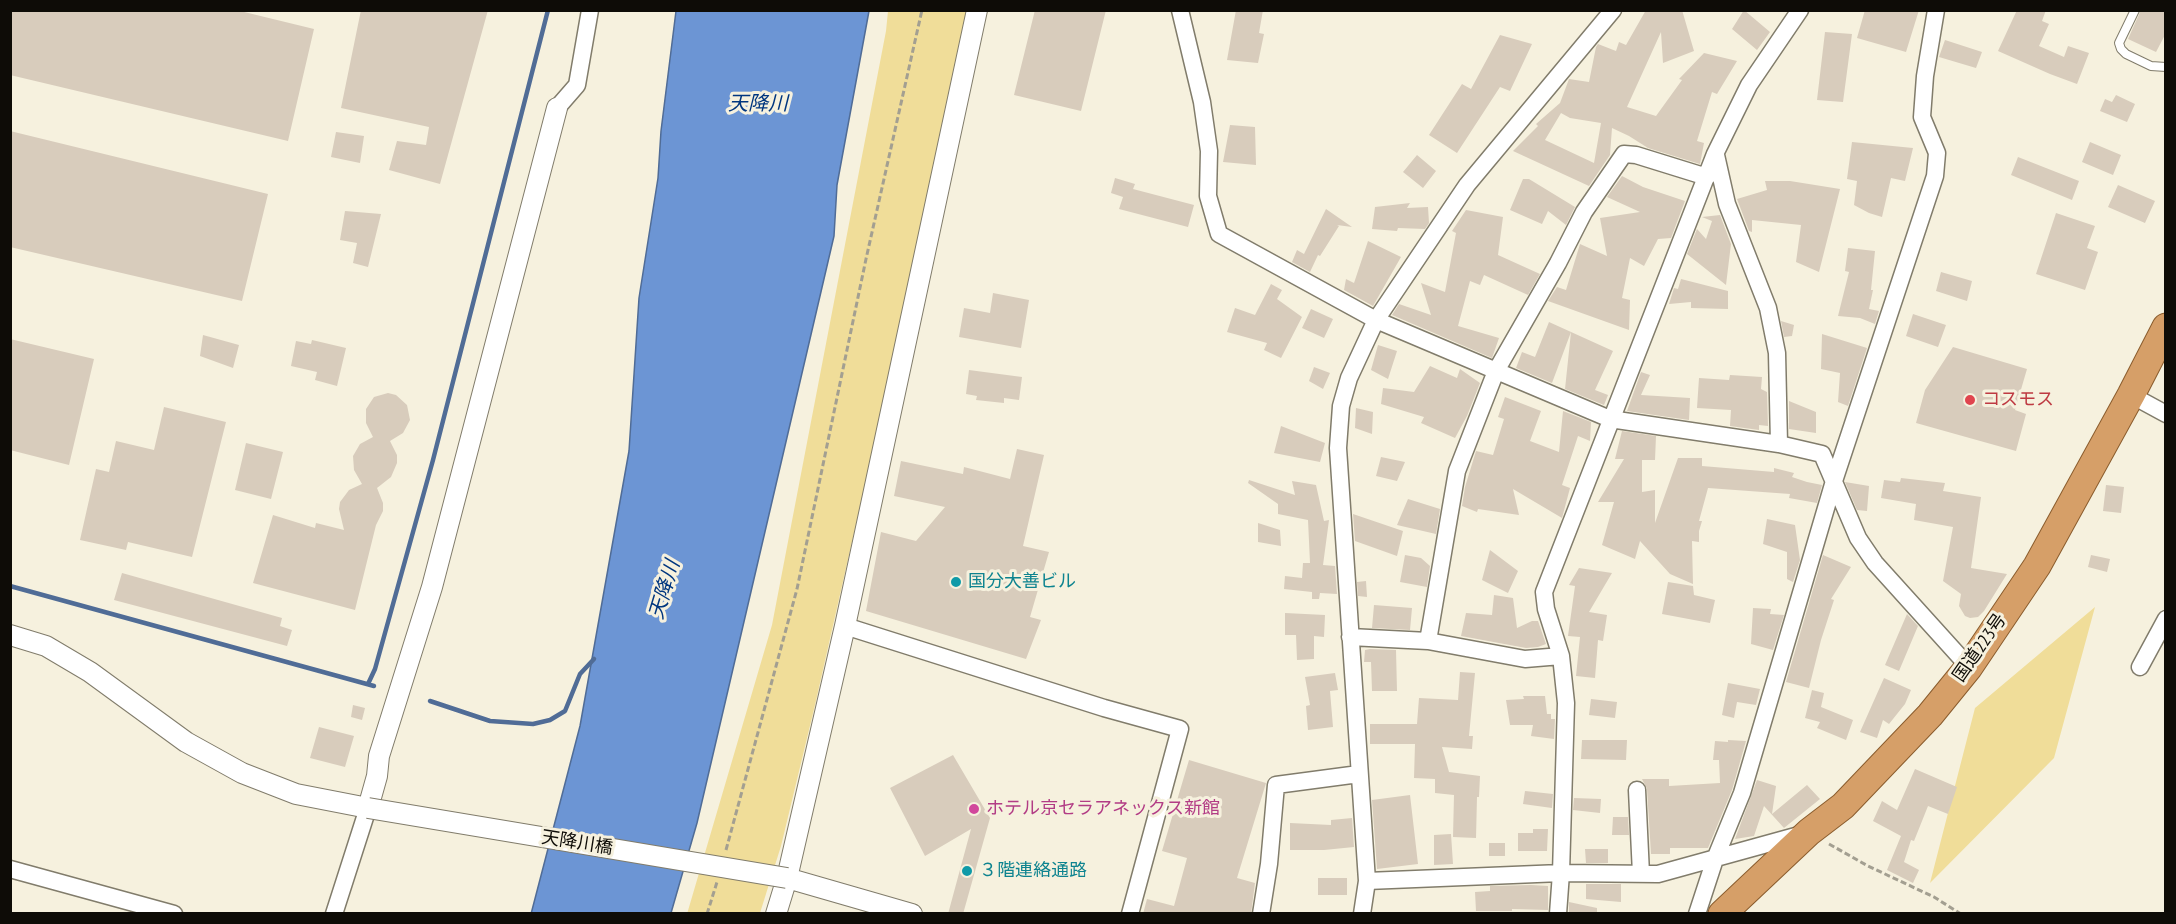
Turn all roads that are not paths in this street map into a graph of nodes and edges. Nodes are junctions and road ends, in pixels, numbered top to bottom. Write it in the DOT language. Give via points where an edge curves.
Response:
graph roads {
  1 [pos="590,10"];
  2 [pos="977,10"];
  3 [pos="1180,10"];
  4 [pos="1613,10"];
  5 [pos="1800,10"];
  6 [pos="1936,10"];
  7 [pos="2134,10"];
  8 [pos="2166,67"];
  9 [pos="557,108"];
  10 [pos="1715,154"];
  11 [pos="1707,177"];
  12 [pos="1376,320"];
  13 [pos="2166,327"];
  14 [pos="1496,371"];
  15 [pos="2131,395"];
  16 [pos="2166,414"];
  17 [pos="1610,419"];
  18 [pos="1779,444"];
  19 [pos="1834,481"];
  20 [pos="2166,619"];
  21 [pos="845,626"];
  22 [pos="10,635"];
  23 [pos="1350,637"];
  24 [pos="1428,641"];
  25 [pos="1561,656"];
  26 [pos="1969,667"];
  27 [pos="2140,667"];
  28 [pos="1359,774"];
  29 [pos="1637,790"];
  30 [pos="368,808"];
  31 [pos="1809,832"];
  32 [pos="1715,859"];
  33 [pos="10,869"];
  34 [pos="1561,873"];
  35 [pos="1641,874"];
  36 [pos="787,878"];
  37 [pos="1367,881"];
  38 [pos="878,909"];
  39 [pos="174,914"];
  40 [pos="334,914"];
  41 [pos="776,914"];
  42 [pos="912,914"];
  43 [pos="1130,914"];
  44 [pos="1261,914"];
  45 [pos="1362,914"];
  46 [pos="1558,914"];
  47 [pos="1697,914"];
  48 [pos="1722,914"];
  1 -- 9 [label="street" via="577,85"];
  2 -- 21 [label="street"];
  3 -- 12 [label="street" via="1202,102 1209,151 1208,196 1219,234"];
  4 -- 12 [label="street" via="1467,185"];
  5 -- 10 [label="street" via="1749,85"];
  6 -- 19 [label="street" via="1922,117 1937,153 1935,176"];
  7 -- 8 [label="lane" via="2119,43 2121,49 2151,66"];
  9 -- 30 [label="street" via="435,578 379,756"];
  10 -- 11 [label="street"];
  10 -- 18 [label="street" via="1726,204 1768,308 1777,353"];
  11 -- 14 [label="street" via="1624,154 1584,212"];
  11 -- 17 [label="street"];
  12 -- 14 [label="street"];
  12 -- 23 [label="street" via="1349,378 1341,406 1338,448"];
  13 -- 15 [label="highway, 国道223号"];
  14 -- 17 [label="street"];
  14 -- 24 [label="street" via="1457,471"];
  15 -- 16 [label="street"];
  15 -- 26 [label="highway, 国道223号" via="2037,566"];
  17 -- 18 [label="street"];
  17 -- 25 [label="street" via="1544,592"];
  18 -- 19 [label="street" via="1822,454"];
  19 -- 26 [label="street" via="1858,538 1875,563"];
  19 -- 32 [label="street" via="1742,793"];
  20 -- 27 [label="street"];
  21 -- 36 [label="street"];
  21 -- 43 [label="street" via="1180,729"];
  22 -- 30 [label="street, 天降川橋" via="46,646 90,672 186,742 242,773 296,794"];
  23 -- 24 [label="street"];
  23 -- 28 [label="street"];
  24 -- 25 [label="street" via="1525,659"];
  25 -- 34 [label="street" via="1566,703"];
  26 -- 31 [label="highway, 国道223号" via="1883,765"];
  28 -- 37 [label="street"];
  28 -- 44 [label="street" via="1276,785"];
  29 -- 35 [label="street"];
  30 -- 36 [label="street, 天降川橋, bridge"];
  30 -- 40 [label="street"];
  31 -- 32 [label="street"];
  31 -- 48 [label="highway, 国道223号"];
  32 -- 35 [label="street" via="1658,874"];
  32 -- 47 [label="street"];
  33 -- 39 [label="street"];
  34 -- 35 [label="street"];
  34 -- 37 [label="street"];
  34 -- 46 [label="street"];
  36 -- 38 [label="street, 天降川橋"];
  36 -- 41 [label="street"];
  37 -- 45 [label="street"];
  38 -- 42 [label="street, 天降川橋"];
}
